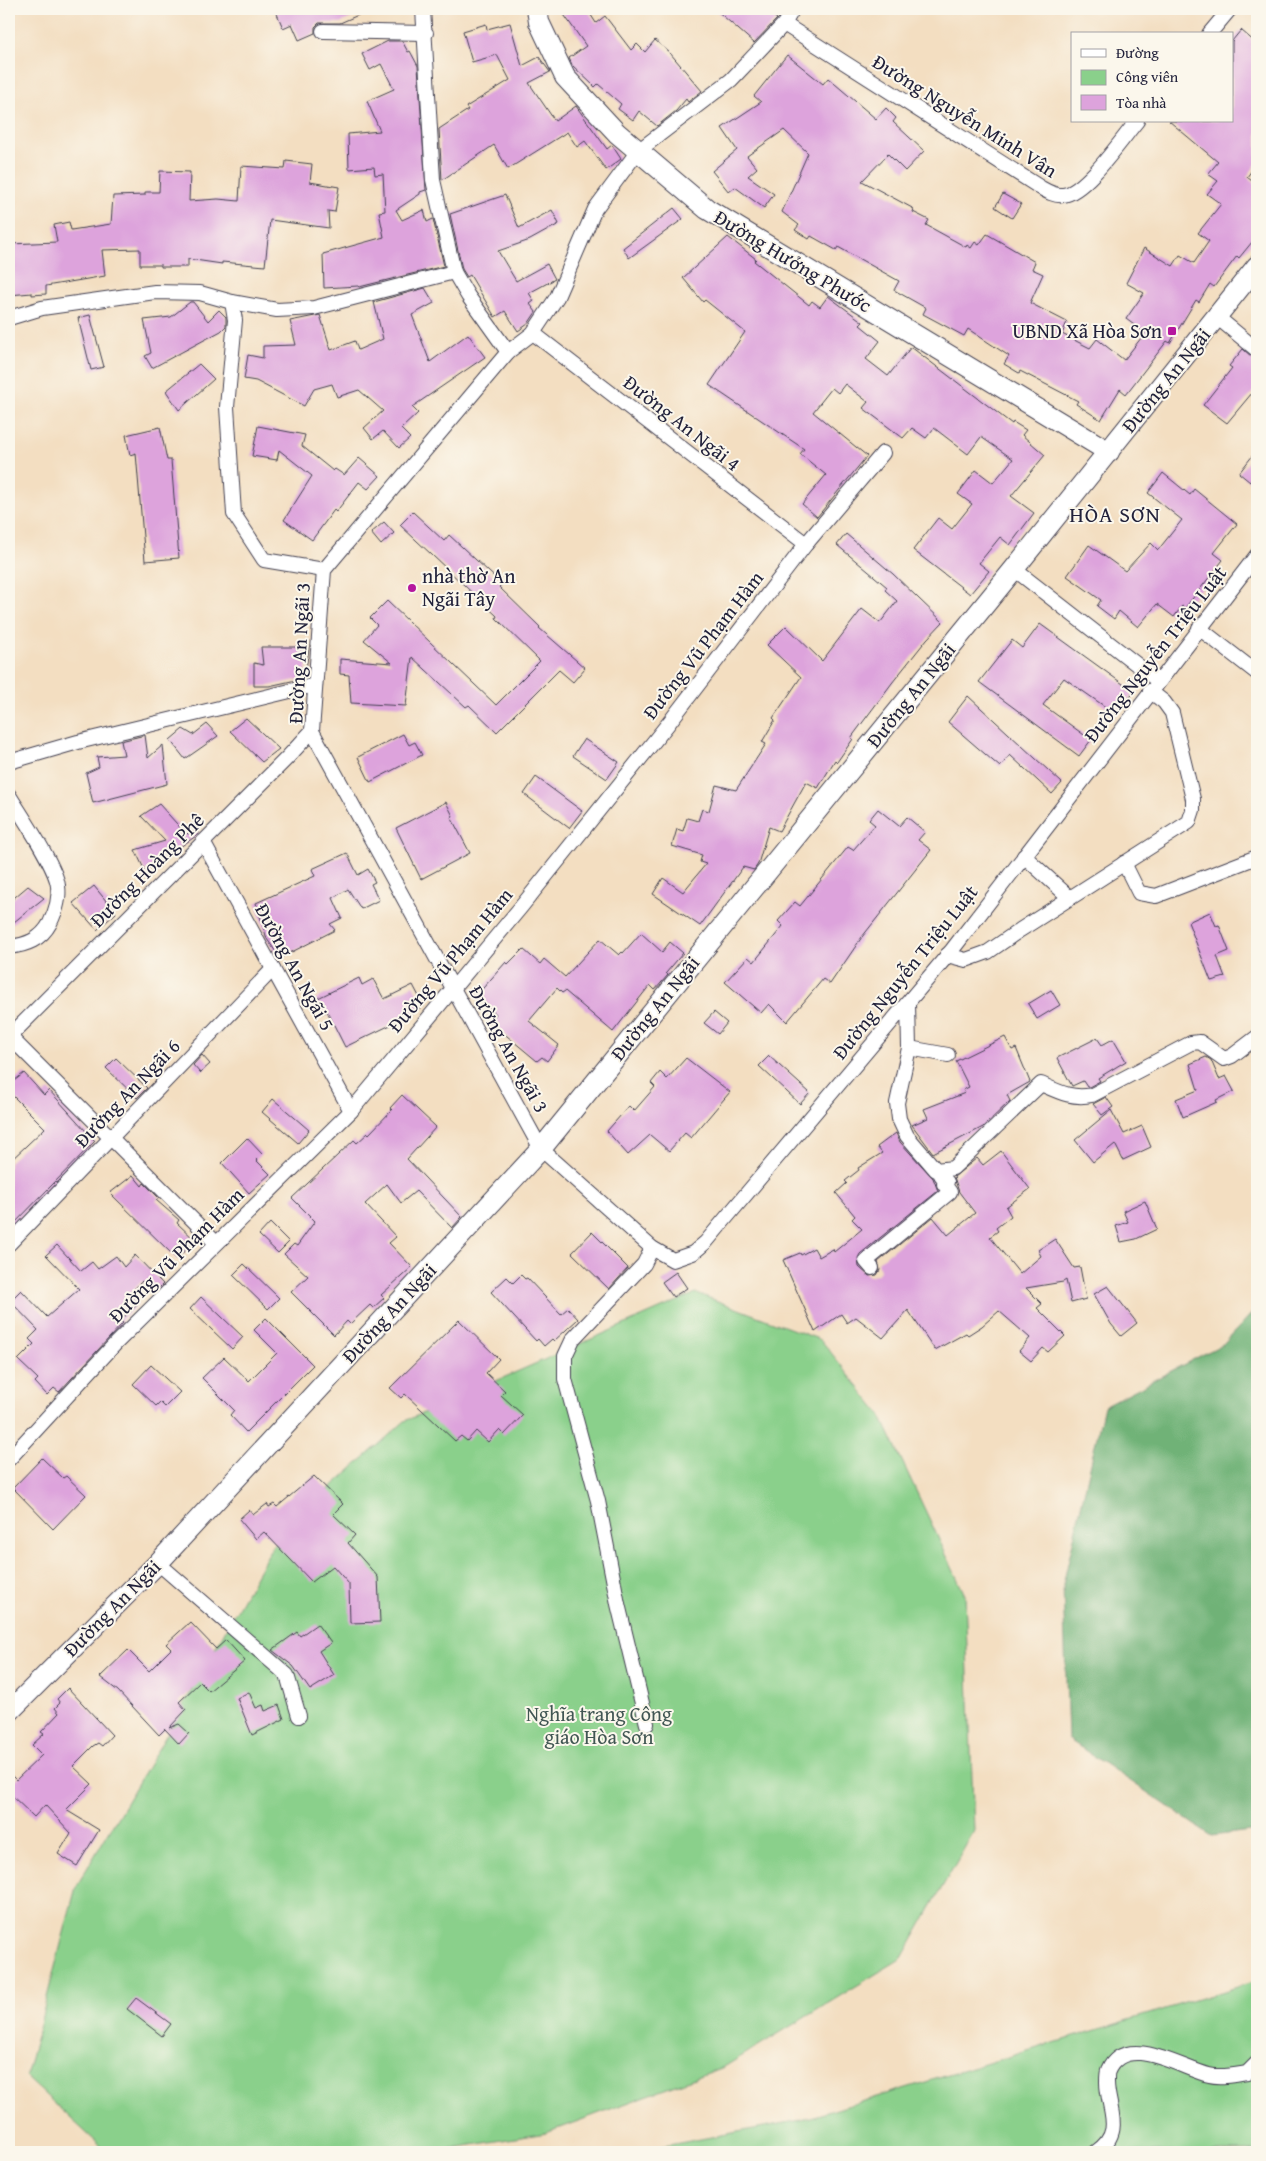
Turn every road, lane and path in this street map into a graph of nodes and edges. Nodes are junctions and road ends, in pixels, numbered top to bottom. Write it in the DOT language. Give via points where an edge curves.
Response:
graph roads {
  1 [pos="423,9"];
  2 [pos="537,9"];
  3 [pos="793,9"];
  4 [pos="1230,9"];
  5 [pos="784,24"];
  6 [pos="323,31"];
  7 [pos="1211,32"];
  8 [pos="426,33"];
  9 [pos="1136,122"];
  10 [pos="638,151"];
  11 [pos="1257,266"];
  12 [pos="454,272"];
  13 [pos="232,302"];
  14 [pos="1217,317"];
  15 [pos="9,318"];
  16 [pos="533,334"];
  17 [pos="1257,350"];
  18 [pos="508,352"];
  19 [pos="1109,452"];
  20 [pos="883,453"];
  21 [pos="806,544"];
  22 [pos="1257,555"];
  23 [pos="1014,569"];
  24 [pos="324,570"];
  25 [pos="1199,628"];
  26 [pos="1257,673"];
  27 [pos="314,685"];
  28 [pos="1154,686"];
  29 [pos="312,731"];
  30 [pos="9,762"];
  31 [pos="9,795"];
  32 [pos="203,842"];
  33 [pos="1024,856"];
  34 [pos="1257,857"];
  35 [pos="1124,863"];
  36 [pos="1070,898"];
  37 [pos="9,947"];
  38 [pos="948,954"];
  39 [pos="273,969"];
  40 [pos="453,989"];
  41 [pos="908,1002"];
  42 [pos="9,1037"];
  43 [pos="1257,1037"];
  44 [pos="909,1048"];
  45 [pos="948,1055"];
  46 [pos="351,1111"];
  47 [pos="111,1138"];
  48 [pos="541,1148"];
  49 [pos="947,1170"];
  50 [pos="216,1243"];
  51 [pos="9,1244"];
  52 [pos="652,1248"];
  53 [pos="872,1268"];
  54 [pos="9,1458"];
  55 [pos="158,1563"];
  56 [pos="11,1706"];
  57 [pos="299,1716"];
  58 [pos="647,1724"];
  59 [pos="1257,2063"];
  60 [pos="1096,2152"];
  1 -- 8 [label="street"];
  2 -- 10 [label="main road, Đường Hưởng Phước" via="539,22 565,77"];
  3 -- 5 [label="street, Đường An Ngãi 3"];
  4 -- 7 [label="street"];
  5 -- 9 [label="street, Đường Nguyễn Minh Vân" via="1055,195 1070,193 1085,184"];
  5 -- 10 [label="street, Đường An Ngãi 3" via="731,80"];
  6 -- 8 [label="street"];
  8 -- 12 [label="street" via="433,180"];
  10 -- 16 [label="street, Đường An Ngãi 3" via="594,209 557,297"];
  10 -- 19 [label="main road, Đường Hưởng Phước" via="707,209"];
  11 -- 14 [label="main road, Đường An Ngãi"];
  12 -- 13 [label="street" via="314,308 277,310"];
  12 -- 18 [label="street"];
  13 -- 15 [label="street" via="200,293 155,292 42,308"];
  13 -- 24 [label="street" via="235,320 227,407 234,514 264,560"];
  14 -- 17 [label="street"];
  14 -- 19 [label="main road, Đường An Ngãi"];
  16 -- 18 [label="street, Đường An Ngãi 3"];
  16 -- 21 [label="street, Đường An Ngãi 4"];
  18 -- 24 [label="street, Đường An Ngãi 3"];
  19 -- 23 [label="main road, Đường An Ngãi"];
  20 -- 21 [label="street, Đường Vũ Phạm Hàm"];
  21 -- 40 [label="street, Đường Vũ Phạm Hàm" via="668,724"];
  22 -- 25 [label="street, Đường Nguyễn Triệu Luật"];
  23 -- 28 [label="street"];
  23 -- 48 [label="main road, Đường An Ngãi"];
  24 -- 27 [label="street, Đường An Ngãi 3"];
  25 -- 26 [label="street"];
  25 -- 28 [label="street, Đường Nguyễn Triệu Luật"];
  27 -- 29 [label="street, Đường An Ngãi 3"];
  27 -- 30 [label="street" via="78,742"];
  28 -- 33 [label="street, Đường Nguyễn Triệu Luật"];
  28 -- 35 [label="street" via="1172,713 1190,784 1193,810 1185,826"];
  29 -- 32 [label="street, Đường Hoàng Phê"];
  29 -- 40 [label="street, Đường An Ngãi 3"];
  31 -- 37 [label="street" via="53,870 58,886 54,915 40,938"];
  32 -- 39 [label="street, Đường An Ngãi 5"];
  32 -- 42 [label="street, Đường Hoàng Phê"];
  33 -- 36 [label="street"];
  33 -- 38 [label="street, Đường Nguyễn Triệu Luật"];
  34 -- 35 [label="street" via="1156,896 1139,893"];
  35 -- 36 [label="street"];
  36 -- 38 [label="street" via="979,957 966,960"];
  38 -- 41 [label="street, Đường Nguyễn Triệu Luật"];
  39 -- 46 [label="street, Đường An Ngãi 5"];
  39 -- 47 [label="street, Đường An Ngãi 6"];
  40 -- 46 [label="street, Đường Vũ Phạm Hàm"];
  40 -- 48 [label="street, Đường An Ngãi 3"];
  41 -- 44 [label="street"];
  41 -- 52 [label="street, Đường Nguyễn Triệu Luật" via="706,1242 693,1253 673,1260"];
  42 -- 47 [label="street"];
  43 -- 49 [label="street" via="1224,1059 1200,1042 1191,1043 1092,1095 1080,1098 1041,1084 953,1168"];
  44 -- 45 [label="street"];
  44 -- 49 [label="street" via="897,1103 899,1119 907,1136 936,1170"];
  46 -- 50 [label="street, Đường Vũ Phạm Hàm"];
  47 -- 50 [label="street"];
  47 -- 51 [label="street, Đường An Ngãi 6"];
  48 -- 52 [label="street, Đường Nguyễn Triệu Luật"];
  48 -- 55 [label="main road, Đường An Ngãi"];
  49 -- 53 [label="street" via="941,1175 950,1192 866,1261"];
  50 -- 54 [label="street, Đường Vũ Phạm Hàm" via="116,1343"];
  52 -- 58 [label="street" via="644,1264 573,1338 565,1356 565,1379 598,1502"];
  55 -- 56 [label="main road, Đường An Ngãi"];
  55 -- 57 [label="street" via="287,1675"];
  59 -- 60 [label="street" via="1247,2073 1210,2075 1146,2053 1130,2052 1118,2058 1108,2071 1107,2086 1114,2118 1112,2131 1103,2148"];
}
